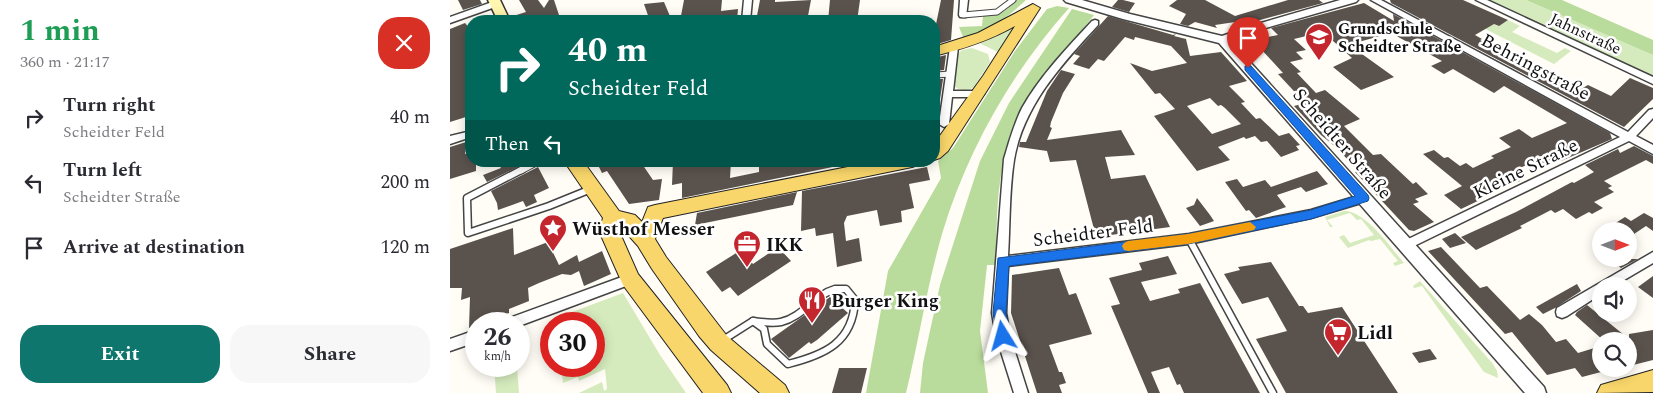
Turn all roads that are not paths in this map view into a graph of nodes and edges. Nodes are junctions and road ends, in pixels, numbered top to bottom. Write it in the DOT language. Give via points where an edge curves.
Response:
graph roads {
  1 [pos="748,0"];
  2 [pos="964,0"];
  3 [pos="1013,0"];
  4 [pos="1070,0"];
  5 [pos="1352,0"];
  6 [pos="1375,0"];
  7 [pos="1480,0"];
  8 [pos="494,2"];
  9 [pos="1038,4"];
  10 [pos="963,14"];
  11 [pos="501,15"];
  12 [pos="747,15"];
  13 [pos="450,20"];
  14 [pos="1094,22"];
  15 [pos="1223,40"];
  16 [pos="960,46"];
  17 [pos="940,50"];
  18 [pos="998,63"];
  19 [pos="950,74"];
  20 [pos="940,75"];
  21 [pos="1653,80"];
  22 [pos="948,94"];
  23 [pos="979,94"];
  24 [pos="1653,112"];
  25 [pos="944,124"];
  26 [pos="465,136"];
  27 [pos="1629,137"];
  28 [pos="450,140"];
  29 [pos="940,149"];
  30 [pos="1653,150"];
  31 [pos="528,167"];
  32 [pos="577,167"];
  33 [pos="865,167"];
  34 [pos="592,188"];
  35 [pos="1364,198"];
  36 [pos="655,212"];
  37 [pos="613,217"];
  38 [pos="1188,239"];
  39 [pos="645,240"];
  40 [pos="1406,245"];
  41 [pos="1653,257"];
  42 [pos="1003,262"];
  43 [pos="658,263"];
  44 [pos="1619,277"];
  45 [pos="630,279"];
  46 [pos="1592,294"];
  47 [pos="1562,312"];
  48 [pos="530,316"];
  49 [pos="753,321"];
  50 [pos="465,340"];
  51 [pos="719,343"];
  52 [pos="450,345"];
  53 [pos="1653,381"];
  54 [pos="716,391"];
  55 [pos="777,393"];
  56 [pos="1022,393"];
  57 [pos="1273,393"];
  58 [pos="1537,393"];
  59 [pos="1609,393"];
  1 -- 12 [label="street"];
  2 -- 10 [label="street"];
  3 -- 10 [label="lane" via="997,13"];
  4 -- 15 [label="street"];
  5 -- 15 [label="street"];
  6 -- 27 [label="street, Behringstraße"];
  7 -- 21 [label="street, Jahnstraße"];
  8 -- 11 [label="main road"];
  8 -- 13 [label="street"];
  9 -- 16 [label="main road" via="1002,29"];
  9 -- 18 [label="main road"];
  14 -- 42 [label="street" via="1042,84 1016,135 1006,185"];
  15 -- 35 [label="street, Scheidter Straße"];
  16 -- 17 [label="main road"];
  16 -- 18 [label="main road" via="988,50"];
  16 -- 19 [label="street"];
  18 -- 23 [label="main road"];
  19 -- 20 [label="lane"];
  19 -- 22 [label="street"];
  22 -- 23 [label="street"];
  22 -- 25 [label="street"];
  23 -- 29 [label="main road"];
  24 -- 27 [label="street, Kleine Straße"];
  26 -- 28 [label="street"];
  27 -- 30 [label="street, Behringstraße"];
  27 -- 40 [label="street, Kleine Straße"];
  31 -- 34 [label="lane" via="467,198 468,233"];
  32 -- 34 [label="main road"];
  33 -- 36 [label="main road"];
  34 -- 37 [label="main road"];
  35 -- 38 [label="street, Scheidter Feld" via="1311,214"];
  35 -- 40 [label="street, Scheidter Straße"];
  36 -- 37 [label="main road"];
  36 -- 39 [label="main road"];
  37 -- 39 [label="main road" via="628,220"];
  37 -- 45 [label="main road" via="608,231"];
  38 -- 42 [label="street, Scheidter Feld"];
  38 -- 57 [label="lane"];
  39 -- 43 [label="main road"];
  40 -- 58 [label="street, Scheidter Straße"];
  41 -- 44 [label="street"];
  42 -- 56 [label="street" via="999,313 1003,336"];
  43 -- 45 [label="main road"];
  43 -- 51 [label="main road"];
  45 -- 48 [label="street"];
  45 -- 54 [label="main road"];
  46 -- 47 [label="street"];
  49 -- 49 [label="lane" via="764,329 767,344 788,364 822,354 847,333 856,300 846,289 827,290 784,322"];
  49 -- 51 [label="lane"];
  50 -- 52 [label="street"];
  51 -- 55 [label="main road"];
  53 -- 59 [label="main road"];
}
